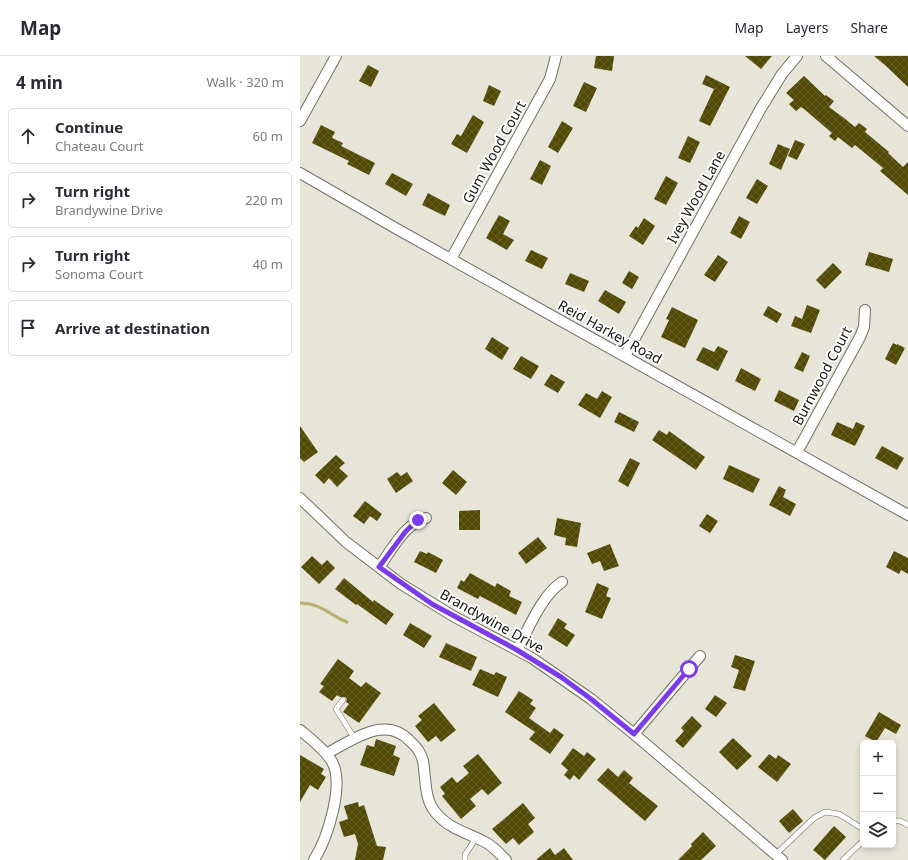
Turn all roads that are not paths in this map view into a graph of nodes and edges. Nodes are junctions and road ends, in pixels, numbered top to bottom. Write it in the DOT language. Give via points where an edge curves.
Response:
graph roads {
  1 [pos="336,56"];
  2 [pos="556,56"];
  3 [pos="797,56"];
  4 [pos="826,56"];
  5 [pos="300,121"];
  6 [pos="907,123"];
  7 [pos="300,173"];
  8 [pos="451,260"];
  9 [pos="865,310"];
  10 [pos="625,356"];
  11 [pos="797,452"];
  12 [pos="300,498"];
  13 [pos="908,515"];
  14 [pos="426,518"];
  15 [pos="379,567"];
  16 [pos="562,582"];
  17 [pos="517,650"];
  18 [pos="700,656"];
  19 [pos="343,700"];
  20 [pos="300,730"];
  21 [pos="634,734"];
  22 [pos="355,739"];
  23 [pos="326,754"];
  24 [pos="896,821"];
  25 [pos="908,825"];
  26 [pos="860,827"];
  27 [pos="476,838"];
  28 [pos="860,844"];
  29 [pos="779,857"];
  30 [pos="314,860"];
  31 [pos="465,860"];
  32 [pos="506,860"];
  33 [pos="843,860"];
  1 -- 5 [label="street"];
  2 -- 8 [label="street, Gum Wood Court" via="550,79"];
  3 -- 10 [label="street, Ivey Wood Lane" via="767,96"];
  4 -- 6 [label="street"];
  7 -- 8 [label="street, Reid Harkey Road"];
  8 -- 10 [label="street, Reid Harkey Road"];
  9 -- 11 [label="street, Burnwood Court" via="864,327 860,337"];
  10 -- 11 [label="street, Reid Harkey Road"];
  11 -- 13 [label="street, Reid Harkey Road"];
  12 -- 15 [label="street, Brandywine Drive" via="346,542"];
  14 -- 15 [label="street" via="418,520 406,531"];
  15 -- 17 [label="street, Brandywine Drive" via="438,607"];
  16 -- 17 [label="street" via="555,586 548,596"];
  17 -- 21 [label="street, Brandywine Drive" via="561,677"];
  18 -- 21 [label="street"];
  19 -- 22 [label="lane" via="336,709"];
  20 -- 23 [label="street"];
  21 -- 29 [label="street, Brandywine Drive"];
  22 -- 23 [label="street"];
  22 -- 27 [label="street" via="365,733 382,729 395,730 406,736 417,747 423,759 429,801 434,812 454,828"];
  23 -- 30 [label="street" via="332,761 336,775 334,810"];
  24 -- 25 [label="lane"];
  26 -- 29 [label="lane" via="839,814 825,812 814,818"];
  27 -- 31 [label="lane" via="465,855"];
  27 -- 32 [label="street" via="487,843"];
  28 -- 33 [label="lane"];
}
